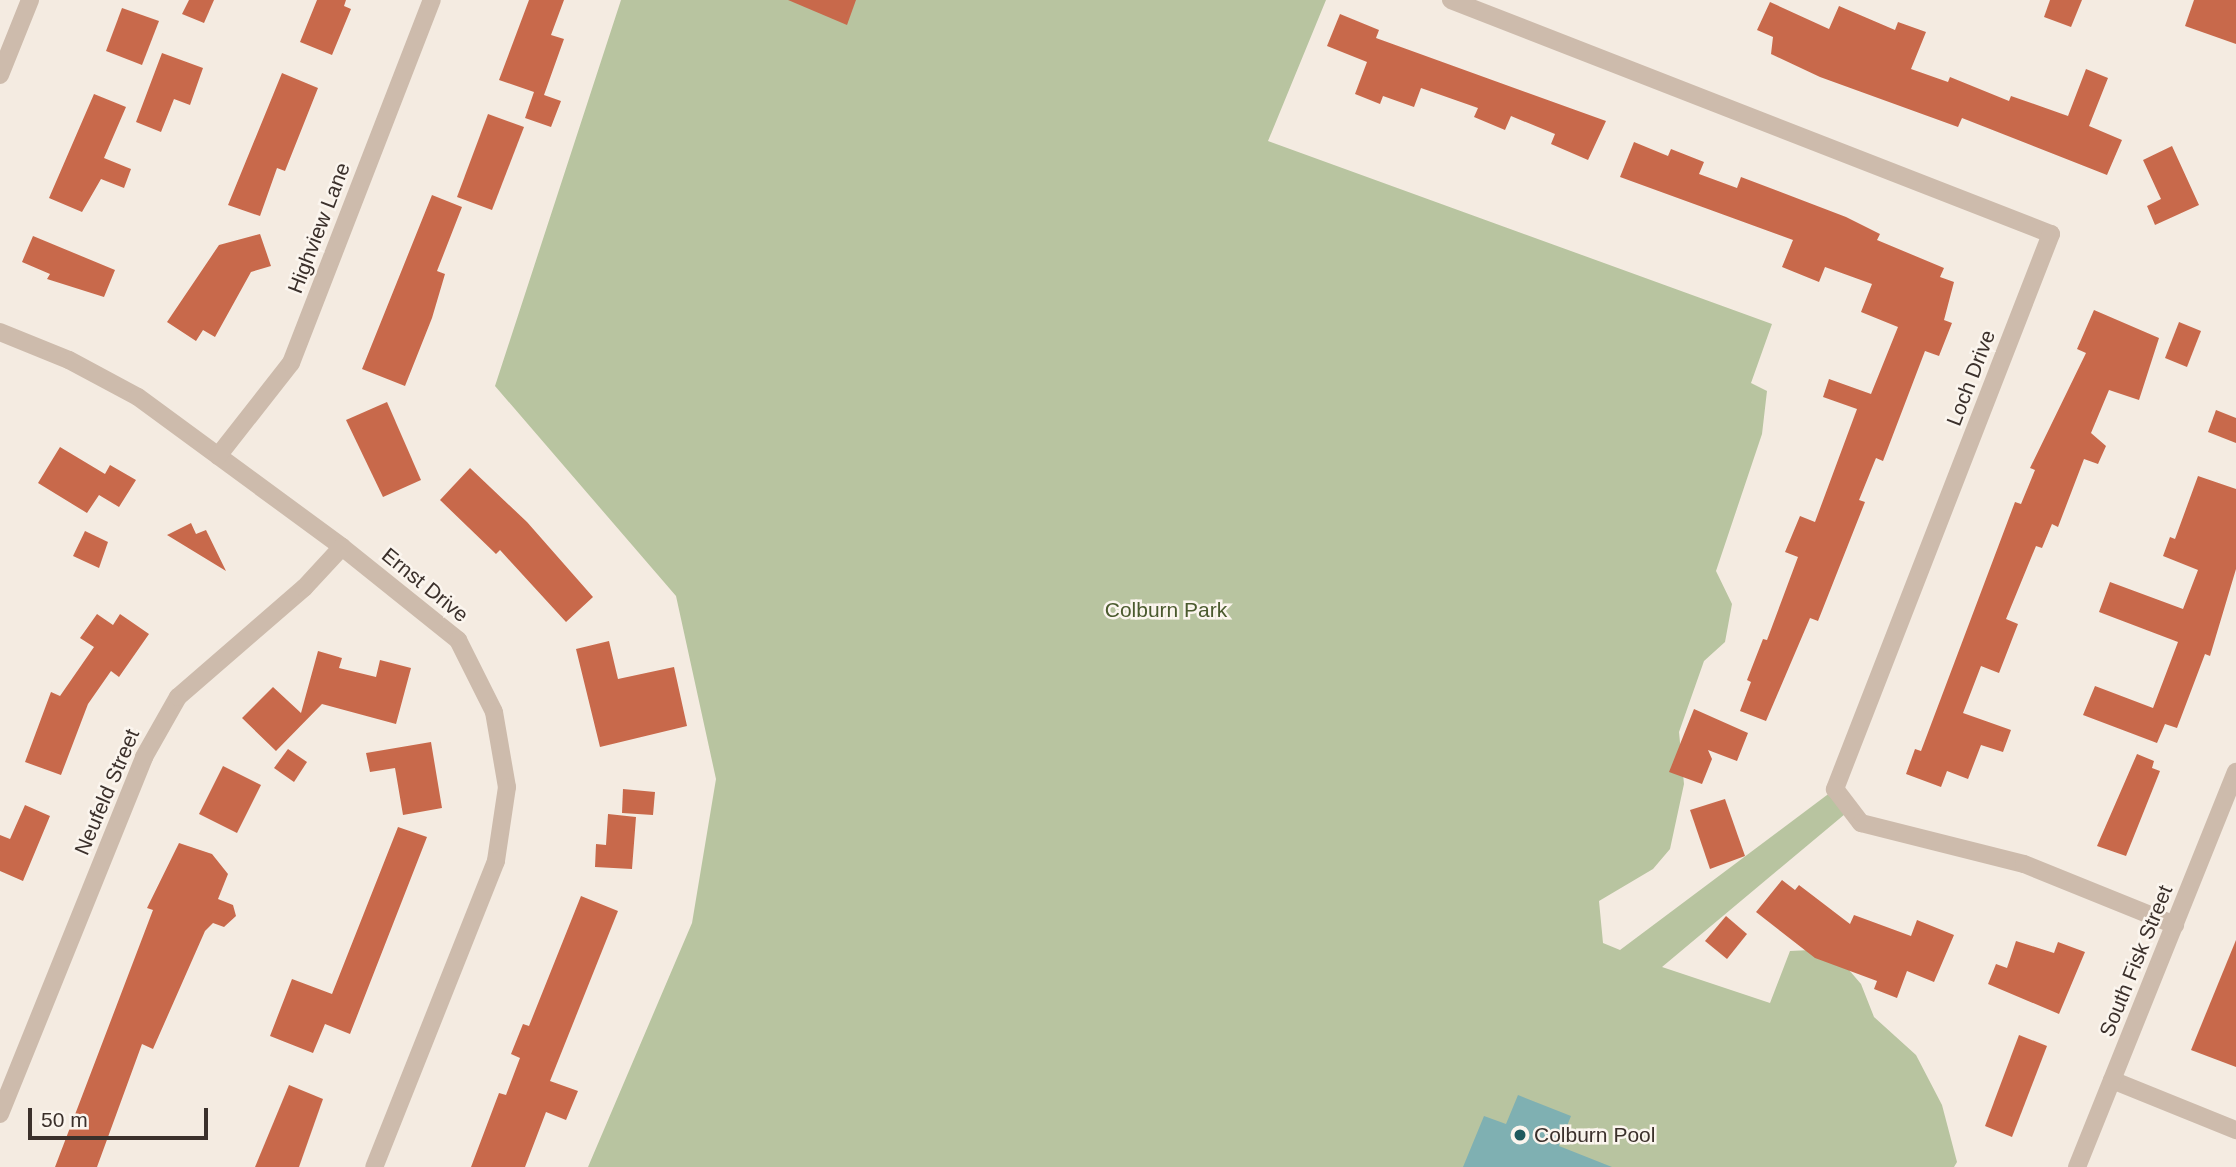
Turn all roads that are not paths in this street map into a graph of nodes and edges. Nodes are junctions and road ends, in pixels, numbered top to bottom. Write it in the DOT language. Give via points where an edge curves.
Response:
graph roads {
  1 [pos="30,0"];
  2 [pos="432,0"];
  3 [pos="1451,0"];
  4 [pos="0,75"];
  5 [pos="0,332"];
  6 [pos="218,456"];
  7 [pos="342,547"];
  8 [pos="2236,772"];
  9 [pos="2175,925"];
  10 [pos="2112,1080"];
  11 [pos="0,1115"];
  12 [pos="2236,1130"];
  13 [pos="374,1167"];
  14 [pos="2077,1167"];
  1 -- 4 [label="street"];
  2 -- 6 [label="street, Highview Lane" via="291,363"];
  3 -- 9 [label="street, Loch Drive" via="2051,234 1835,789 1861,823 2024,864"];
  5 -- 6 [label="street, Ernst Drive" via="69,360 138,397"];
  6 -- 7 [label="street, Ernst Drive"];
  7 -- 11 [label="street, Neufeld Street" via="304,588 178,697 144,757"];
  7 -- 13 [label="street, Ernst Drive" via="458,640 494,712 507,787 496,862"];
  8 -- 9 [label="street, South Fisk Street"];
  9 -- 10 [label="street, South Fisk Street"];
  10 -- 12 [label="street"];
  10 -- 14 [label="street, South Fisk Street"];
}
